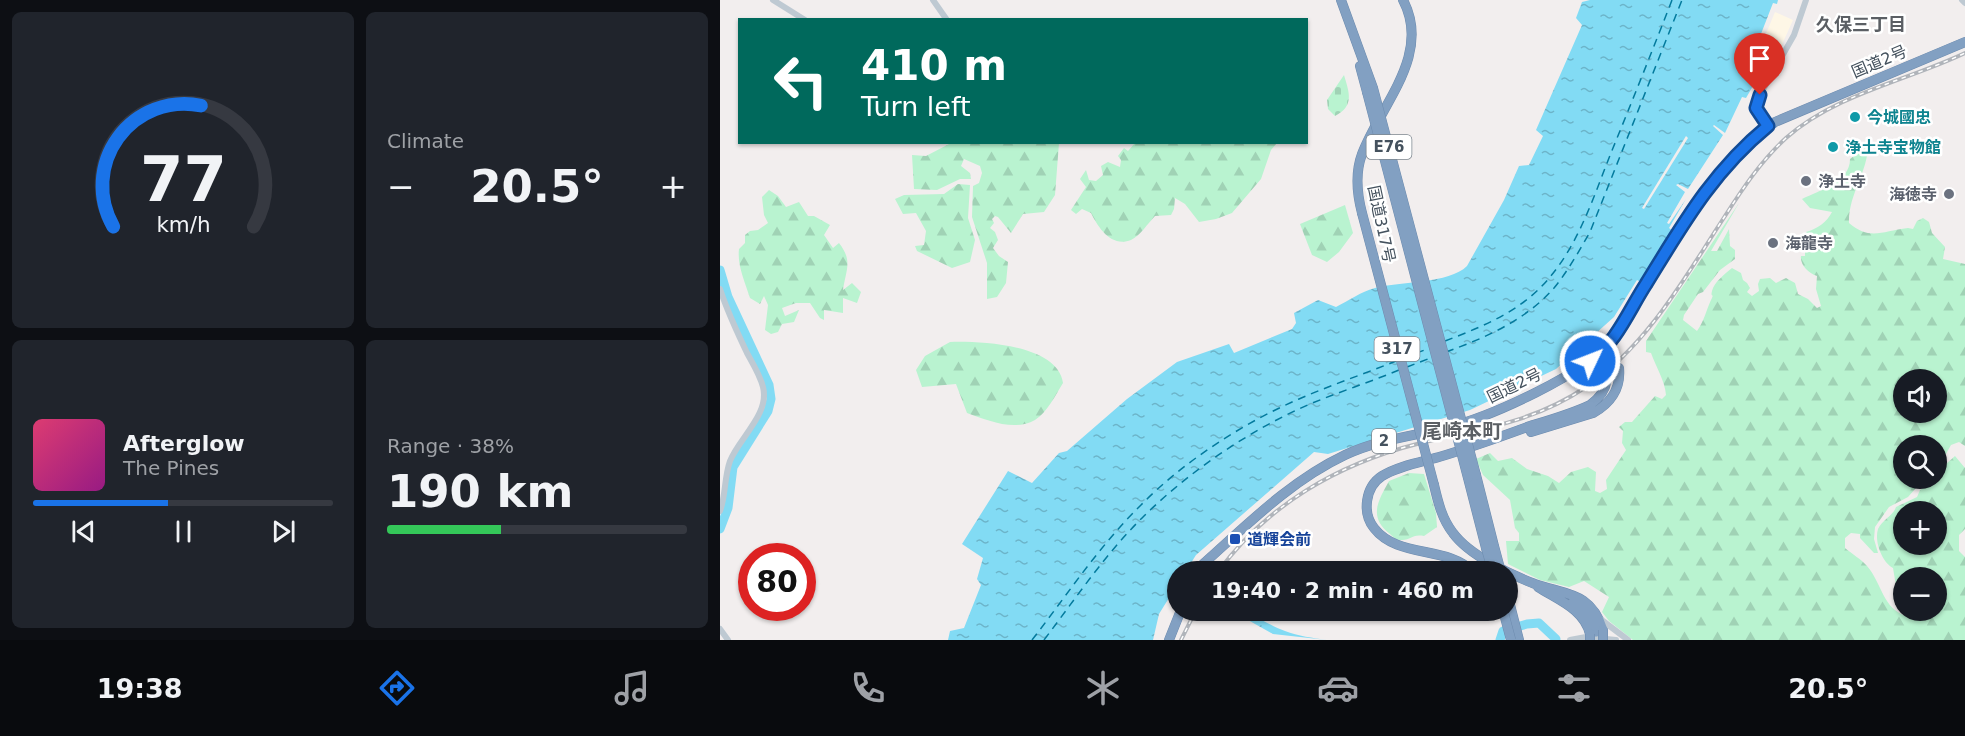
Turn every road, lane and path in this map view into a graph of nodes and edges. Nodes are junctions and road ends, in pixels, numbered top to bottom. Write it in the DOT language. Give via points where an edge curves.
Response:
graph roads {
  1 [pos="772,0"];
  2 [pos="933,0"];
  3 [pos="1403,0"];
  4 [pos="1806,0"];
  5 [pos="1962,0"];
  6 [pos="1342,3"];
  7 [pos="1965,3"];
  8 [pos="803,18"];
  9 [pos="946,18"];
  10 [pos="1965,42"];
  11 [pos="1768,126"];
  12 [pos="720,289"];
  13 [pos="1607,346"];
  14 [pos="1597,356"];
  15 [pos="1451,453"];
  16 [pos="720,511"];
  17 [pos="1490,547"];
  18 [pos="1206,561"];
  19 [pos="1456,561"];
  20 [pos="1492,561"];
  21 [pos="1496,561"];
  22 [pos="1526,580"];
  23 [pos="1536,584"];
  24 [pos="1599,618"];
  25 [pos="1177,621"];
  26 [pos="1506,621"];
  27 [pos="1514,621"];
  28 [pos="720,629"];
  29 [pos="1595,637"];
  30 [pos="728,640"];
  31 [pos="1169,640"];
  32 [pos="1512,640"];
  33 [pos="1519,640"];
  34 [pos="1570,640"];
  35 [pos="1616,640"];
  36 [pos="1628,640"];
  1 -- 8 [label="street"];
  2 -- 9 [label="street"];
  3 -- 22 [label="highway, 国道317号 / 317, bridge" via="1412,18 1413,41 1401,77 1361,155 1357,186 1362,213 1446,523 1476,553"];
  4 -- 11 [label="street" via="1794,35 1756,102"];
  5 -- 7 [label="street"];
  6 -- 17 [label="highway, E76, bridge" via="1370,90"];
  10 -- 11 [label="highway, 国道2号 / 2"];
  11 -- 13 [label="highway, 国道2号 / 2" via="1744,146 1709,186"];
  12 -- 16 [label="street" via="764,393 760,411 728,466"];
  13 -- 14 [label="highway, 国道2号 / 2"];
  13 -- 15 [label="highway" via="1617,364 1619,384 1602,408 1546,428"];
  14 -- 15 [label="highway" via="1604,366 1606,381 1602,395 1590,405"];
  14 -- 18 [label="highway, 国道2号 / 2" via="1494,411 1454,426 1383,441 1318,468"];
  15 -- 19 [label="highway" via="1381,476 1369,492 1367,510 1374,528 1391,541"];
  17 -- 20 [label="highway, E76, bridge"];
  17 -- 21 [label="highway, E76, bridge"];
  22 -- 23 [label="highway, 国道317号 / 317"];
  22 -- 29 [label="highway, 国道317号 / 317" via="1573,609"];
  23 -- 24 [label="highway, 国道317号 / 317" via="1580,598"];
  23 -- 29 [label="highway" via="1578,605 1590,617"];
  24 -- 29 [label="highway, 国道317号 / 317"];
  24 -- 36 [label="street"];
  25 -- 31 [label="highway"];
  26 -- 32 [label="highway, bridge"];
  27 -- 33 [label="highway"];
  28 -- 30 [label="street"];
  34 -- 35 [label="street"];
}
